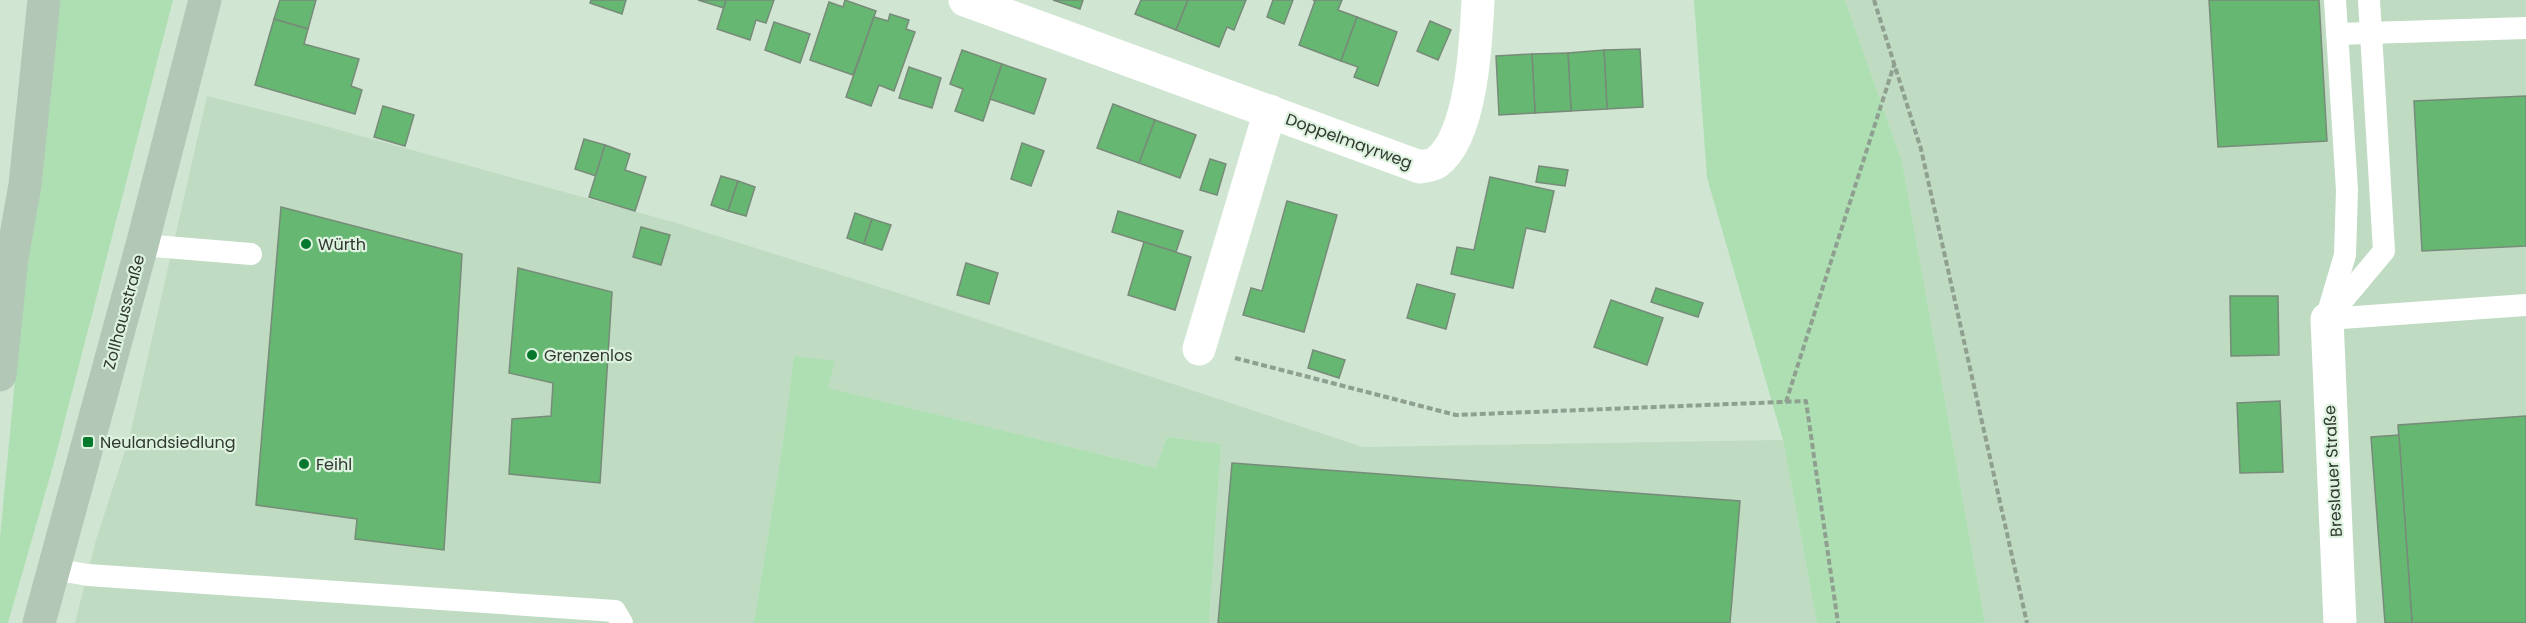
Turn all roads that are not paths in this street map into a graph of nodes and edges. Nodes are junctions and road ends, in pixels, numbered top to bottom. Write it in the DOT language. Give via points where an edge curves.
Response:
graph roads {
  1 [pos="44,0"];
  2 [pos="205,0"];
  3 [pos="965,0"];
  4 [pos="1478,0"];
  5 [pos="2335,0"];
  6 [pos="2369,0"];
  7 [pos="2526,28"];
  8 [pos="2337,34"];
  9 [pos="2371,34"];
  10 [pos="1269,111"];
  11 [pos="142,245"];
  12 [pos="251,254"];
  13 [pos="2526,305"];
  14 [pos="2326,319"];
  15 [pos="1199,349"];
  16 [pos="0,375"];
  17 [pos="53,569"];
  18 [pos="39,623"];
  19 [pos="622,623"];
  20 [pos="2340,623"];
  1 -- 16 [label="main road"];
  2 -- 11 [label="main road, Zollhausstraße"];
  3 -- 10 [label="street, Doppelmayrweg"];
  4 -- 10 [label="street, Doppelmayrweg" via="1475,54 1459,132 1436,163 1420,167"];
  5 -- 8 [label="lane"];
  6 -- 9 [label="lane"];
  7 -- 9 [label="lane"];
  8 -- 9 [label="lane"];
  8 -- 14 [label="lane" via="2347,190 2345,255"];
  9 -- 14 [label="lane" via="2384,251"];
  10 -- 15 [label="street, Doppelmayrweg"];
  11 -- 12 [label="lane"];
  11 -- 17 [label="main road, Zollhausstraße"];
  13 -- 14 [label="lane"];
  14 -- 20 [label="street, Breslauer Straße"];
  17 -- 18 [label="main road, Zollhausstraße"];
  17 -- 19 [label="lane" via="88,575 615,611"];
}
